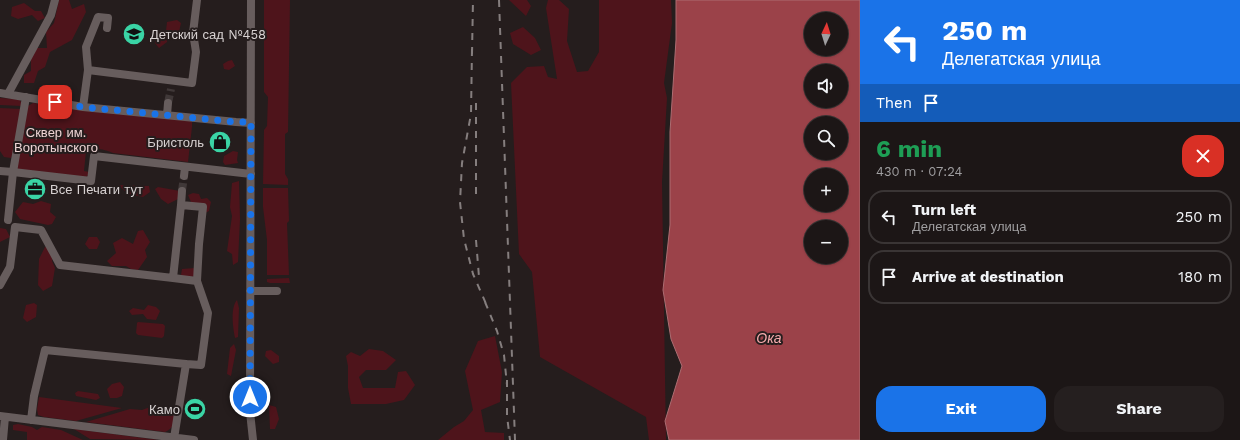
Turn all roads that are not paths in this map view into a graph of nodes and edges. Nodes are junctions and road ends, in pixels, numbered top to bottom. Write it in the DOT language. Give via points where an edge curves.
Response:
graph roads {
  1 [pos="55,0"];
  2 [pos="197,0"];
  3 [pos="251,0"];
  4 [pos="107,28"];
  5 [pos="88,70"];
  6 [pos="172,80"];
  7 [pos="171,89"];
  8 [pos="4,94"];
  9 [pos="26,97"];
  10 [pos="168,103"];
  11 [pos="83,107"];
  12 [pos="166,115"];
  13 [pos="251,122"];
  14 [pos="185,166"];
  15 [pos="0,171"];
  16 [pos="13,172"];
  17 [pos="251,174"];
  18 [pos="184,176"];
  19 [pos="182,190"];
  20 [pos="181,205"];
  21 [pos="8,220"];
  22 [pos="173,278"];
  23 [pos="197,281"];
  24 [pos="0,285"];
  25 [pos="250,291"];
  26 [pos="277,291"];
  27 [pos="186,364"];
  28 [pos="3,416"];
  29 [pos="31,420"];
  30 [pos="174,438"];
  31 [pos="3,440"];
  32 [pos="194,440"];
  33 [pos="253,440"];
  1 -- 8 [label="street" via="51,15"];
  2 -- 6 [label="street" via="193,33 196,52 192,83"];
  3 -- 13 [label="street"];
  4 -- 5 [label="street" via="108,18 98,17 86,47"];
  5 -- 6 [label="street"];
  5 -- 11 [label="street"];
  6 -- 7 [label="street"];
  8 -- 9 [label="street"];
  9 -- 11 [label="street"];
  9 -- 16 [label="street"];
  10 -- 12 [label="street"];
  11 -- 12 [label="street"];
  12 -- 13 [label="street"];
  13 -- 17 [label="street"];
  14 -- 16 [label="street" via="94,156 91,181"];
  14 -- 17 [label="street"];
  14 -- 18 [label="street"];
  15 -- 16 [label="street"];
  16 -- 21 [label="street"];
  17 -- 25 [label="street"];
  19 -- 20 [label="street"];
  20 -- 22 [label="street"];
  20 -- 23 [label="street" via="203,207"];
  22 -- 23 [label="street"];
  22 -- 24 [label="street" via="60,265 41,230 15,227 10,267"];
  23 -- 27 [label="street" via="208,313 201,365"];
  25 -- 26 [label="street"];
  25 -- 33 [label="street" via="250,412"];
  27 -- 29 [label="street" via="45,350"];
  27 -- 30 [label="street"];
  28 -- 29 [label="street"];
  28 -- 31 [label="street"];
  29 -- 30 [label="street"];
  30 -- 32 [label="street"];
}
